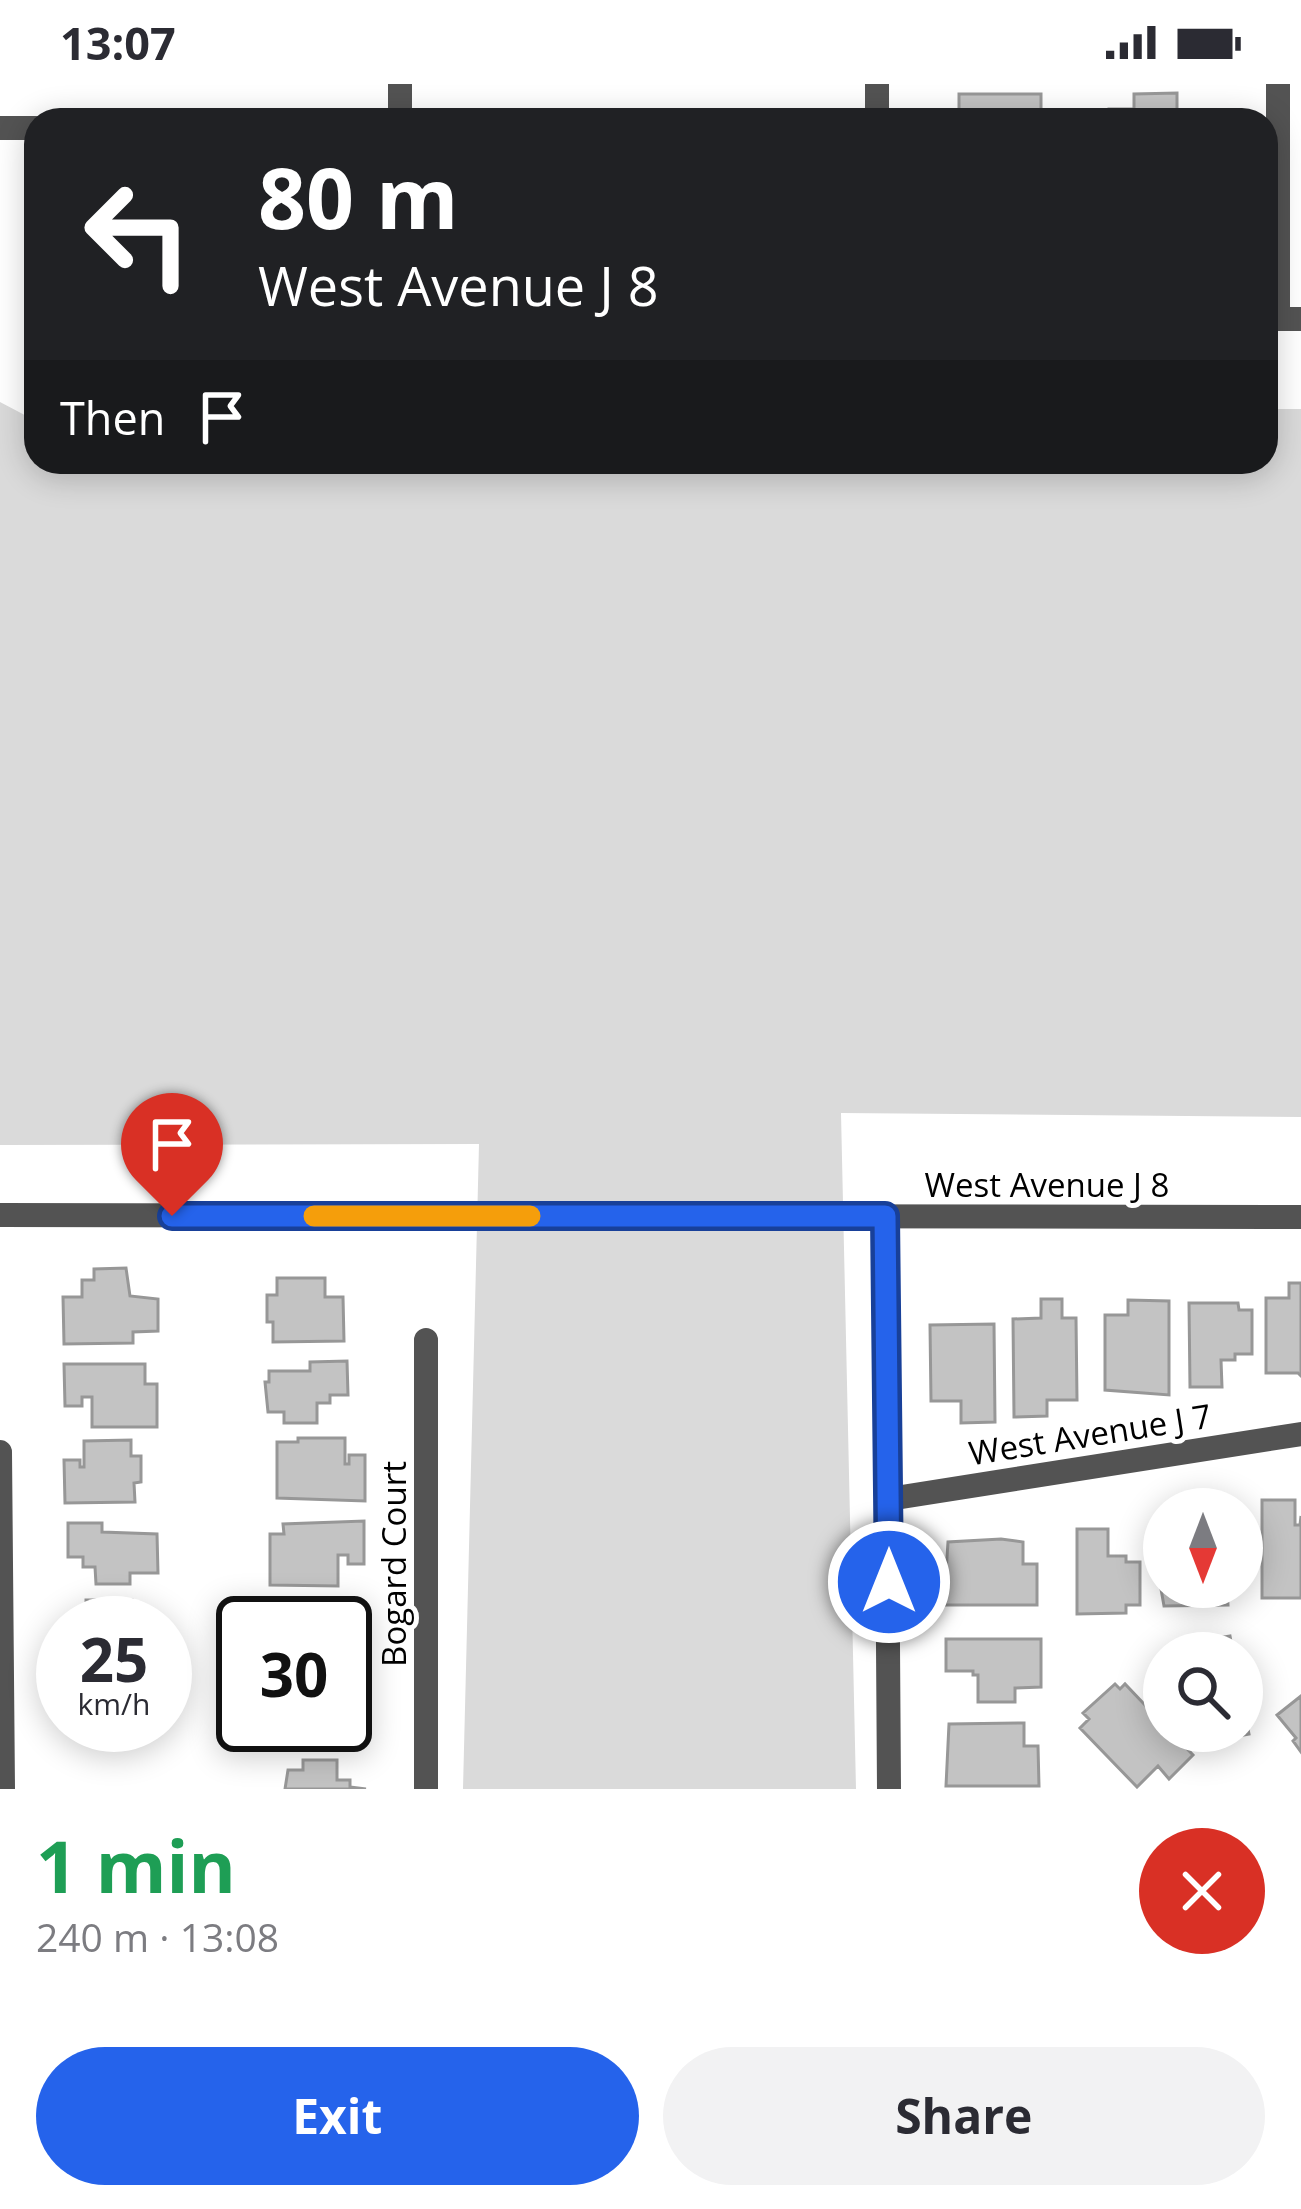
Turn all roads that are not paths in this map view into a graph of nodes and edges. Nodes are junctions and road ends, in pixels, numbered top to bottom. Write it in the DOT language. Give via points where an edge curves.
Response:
graph roads {
  1 [pos="1278,84"];
  2 [pos="1290,319"];
  3 [pos="0,1215"];
  4 [pos="885,1216"];
  5 [pos="1301,1217"];
  6 [pos="426,1340"];
  7 [pos="1301,1434"];
  8 [pos="0,1452"];
  9 [pos="889,1499"];
  10 [pos="3,1789"];
  11 [pos="427,1789"];
  12 [pos="889,1789"];
  1 -- 2 [label="street"];
  3 -- 4 [label="street, West Avenue J 8"];
  4 -- 5 [label="street, West Avenue J 8"];
  4 -- 9 [label="street"];
  6 -- 11 [label="street, Bogard Court"];
  7 -- 9 [label="street, West Avenue J 7"];
  8 -- 10 [label="street"];
  9 -- 12 [label="street"];
}
